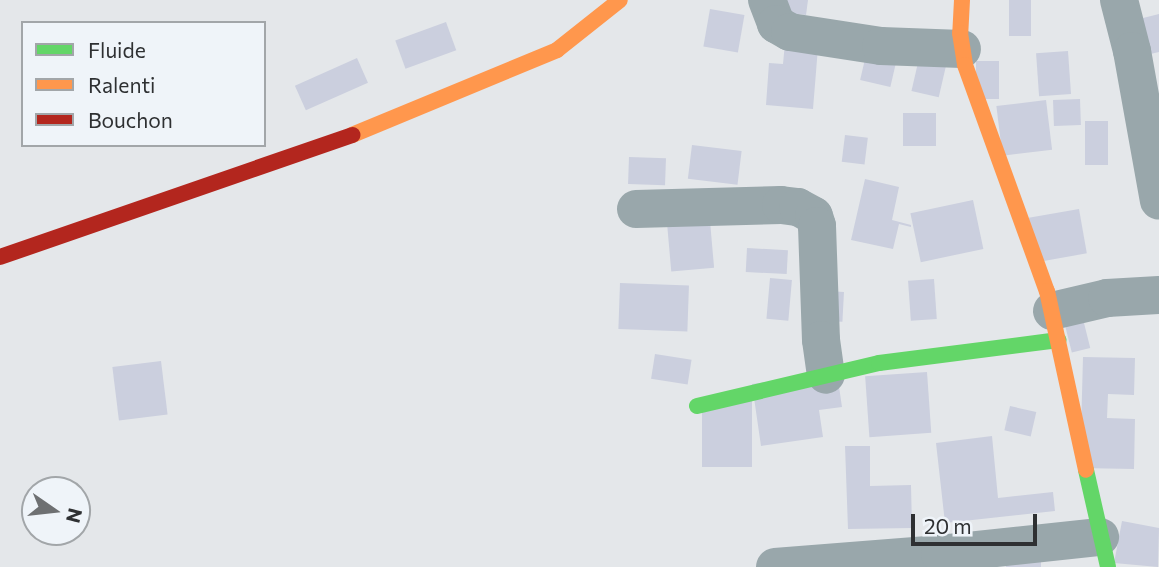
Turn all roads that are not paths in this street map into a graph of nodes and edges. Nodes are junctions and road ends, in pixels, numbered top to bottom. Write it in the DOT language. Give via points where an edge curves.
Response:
graph roads {
  1 [pos="620,0"];
  2 [pos="767,0"];
  3 [pos="962,0"];
  4 [pos="1119,0"];
  5 [pos="962,49"];
  6 [pos="1159,201"];
  7 [pos="636,209"];
  8 [pos="0,257"];
  9 [pos="1159,295"];
  10 [pos="1055,326"];
  11 [pos="826,375"];
  12 [pos="696,407"];
  13 [pos="1104,552"];
  14 [pos="775,567"];
  1 -- 8 [label="street" via="557,50 498,77 324,146"];
  2 -- 5 [label="street" via="776,23 790,32 881,46"];
  3 -- 5 [label="street"];
  4 -- 6 [label="street"];
  5 -- 10 [label="street"];
  7 -- 11 [label="street" via="791,205 814,216"];
  9 -- 10 [label="street" via="1107,298"];
  10 -- 11 [label="street"];
  10 -- 13 [label="street"];
  11 -- 12 [label="street"];
  13 -- 14 [label="street" via="940,554"];
}
